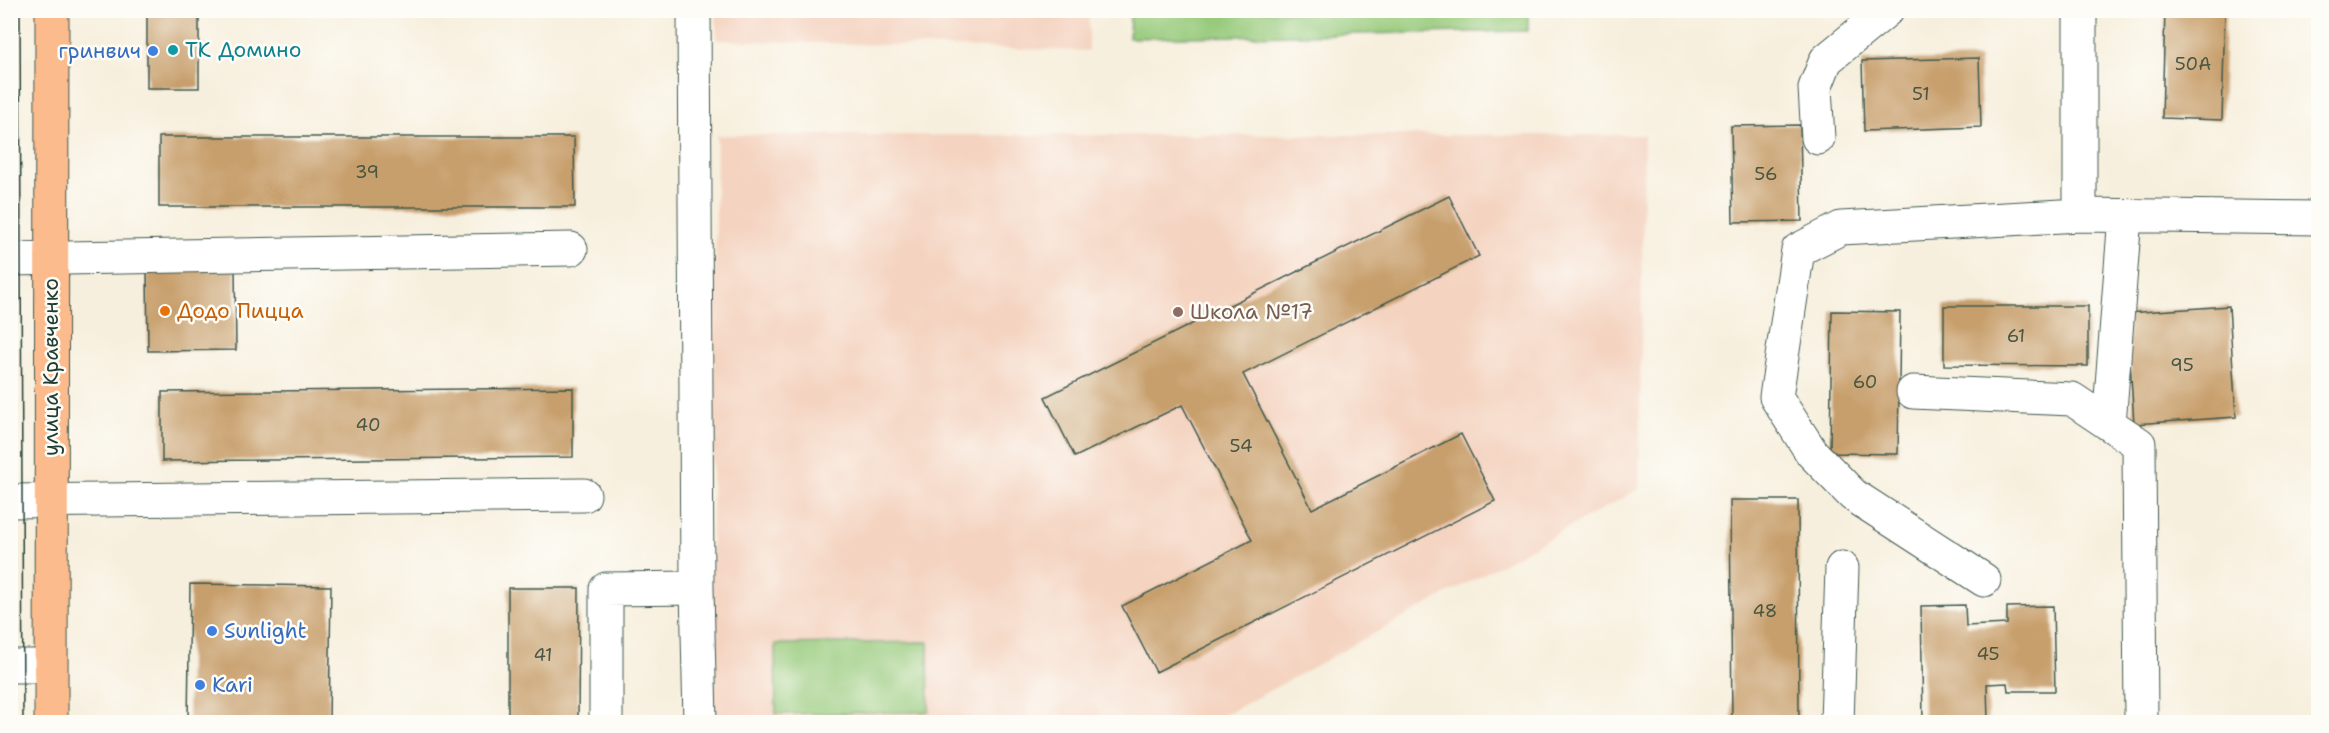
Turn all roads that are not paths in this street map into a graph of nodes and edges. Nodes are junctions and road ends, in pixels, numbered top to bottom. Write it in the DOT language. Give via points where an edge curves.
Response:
graph roads {
  1 [pos="52,10"];
  2 [pos="694,10"];
  3 [pos="1887,10"];
  4 [pos="2080,10"];
  5 [pos="1818,138"];
  6 [pos="2080,215"];
  7 [pos="2125,216"];
  8 [pos="2319,218"];
  9 [pos="571,249"];
  10 [pos="10,259"];
  11 [pos="51,259"];
  12 [pos="1913,392"];
  13 [pos="2109,424"];
  14 [pos="584,495"];
  15 [pos="10,501"];
  16 [pos="51,501"];
  17 [pos="1842,568"];
  18 [pos="1984,580"];
  19 [pos="697,588"];
  20 [pos="10,666"];
  21 [pos="50,666"];
  22 [pos="51,723"];
  23 [pos="606,723"];
  24 [pos="699,723"];
  25 [pos="1837,723"];
  26 [pos="2141,723"];
  1 -- 11 [label="main road, улица Кравченко"];
  2 -- 19 [label="street"];
  3 -- 5 [label="street" via="1826,60 1815,88"];
  4 -- 6 [label="street"];
  6 -- 7 [label="street"];
  6 -- 18 [label="street" via="1841,228 1798,250 1776,397 1812,453 1853,495"];
  7 -- 8 [label="street"];
  7 -- 13 [label="street"];
  9 -- 11 [label="street"];
  10 -- 11 [label="street"];
  11 -- 16 [label="main road, улица Кравченко"];
  12 -- 13 [label="street" via="2072,399"];
  13 -- 26 [label="street" via="2139,444"];
  14 -- 16 [label="street"];
  15 -- 16 [label="street"];
  16 -- 21 [label="main road, улица Кравченко"];
  17 -- 25 [label="street"];
  19 -- 23 [label="street" via="606,589"];
  19 -- 24 [label="street"];
  20 -- 21 [label="street"];
  21 -- 22 [label="main road, улица Кравченко"];
}
